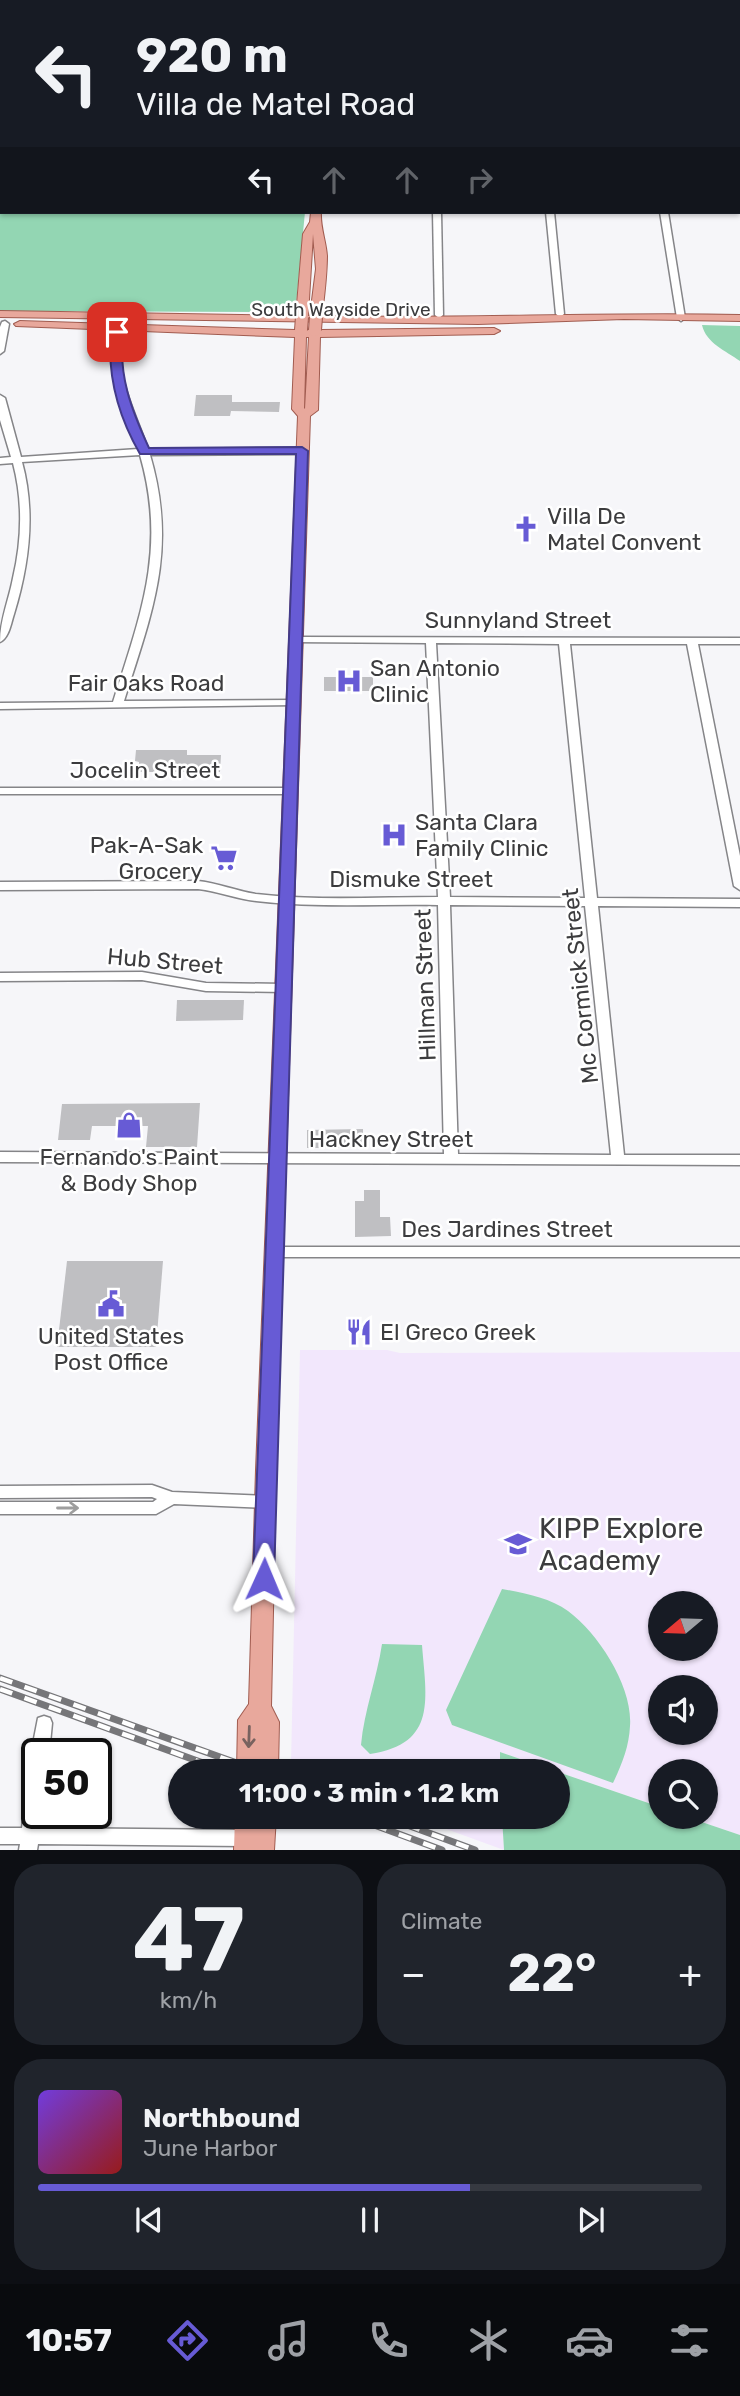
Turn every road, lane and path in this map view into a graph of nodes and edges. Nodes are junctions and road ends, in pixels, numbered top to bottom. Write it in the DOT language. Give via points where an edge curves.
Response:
graph roads {
  1 [pos="437,214"];
  2 [pos="550,214"];
  3 [pos="664,214"];
  4 [pos="315,217"];
  5 [pos="306,253"];
  6 [pos="320,254"];
  7 [pos="560,314"];
  8 [pos="302,315"];
  9 [pos="316,315"];
  10 [pos="439,315"];
  11 [pos="1,318"];
  12 [pos="681,318"];
  13 [pos="740,318"];
  14 [pos="625,319"];
  15 [pos="118,329"];
  16 [pos="301,332"];
  17 [pos="315,332"];
  18 [pos="0,351"];
  19 [pos="297,394"];
  20 [pos="312,395"];
  21 [pos="0,398"];
  22 [pos="304,415"];
  23 [pos="302,451"];
  24 [pos="144,452"];
  25 [pos="16,459"];
  26 [pos="0,461"];
  27 [pos="0,639"];
  28 [pos="296,640"];
  29 [pos="431,640"];
  30 [pos="564,641"];
  31 [pos="692,641"];
  32 [pos="740,641"];
  33 [pos="118,703"];
  34 [pos="293,703"];
  35 [pos="0,706"];
  36 [pos="0,791"];
  37 [pos="290,791"];
  38 [pos="0,886"];
  39 [pos="740,886"];
  40 [pos="288,900"];
  41 [pos="444,900"];
  42 [pos="592,901"];
  43 [pos="740,904"];
  44 [pos="0,977"];
  45 [pos="284,988"];
  46 [pos="0,1157"];
  47 [pos="278,1159"];
  48 [pos="451,1160"];
  49 [pos="618,1160"];
  50 [pos="740,1160"];
  51 [pos="274,1252"];
  52 [pos="740,1252"];
  53 [pos="0,1492"];
  54 [pos="172,1498"];
  55 [pos="265,1502"];
  56 [pos="0,1508"];
  57 [pos="260,1707"];
  58 [pos="44,1723"];
  59 [pos="42,1738"];
  60 [pos="248,1759"];
  61 [pos="267,1759"];
  62 [pos="0,1836"];
  63 [pos="250,1839"];
  64 [pos="29,1843"];
  1 -- 10 [label="street"];
  2 -- 7 [label="street"];
  3 -- 12 [label="street"];
  4 -- 5 [label="main road"];
  4 -- 6 [label="main road"];
  5 -- 6 [label="main road"];
  5 -- 8 [label="main road"];
  6 -- 9 [label="main road"];
  7 -- 10 [label="main road"];
  7 -- 14 [label="main road"];
  8 -- 9 [label="main road"];
  8 -- 11 [label="main road"];
  8 -- 16 [label="main road, bridge"];
  9 -- 10 [label="main road"];
  9 -- 17 [label="main road, bridge"];
  11 -- 14 [label="main road, South Wayside Drive" via="394,327"];
  11 -- 15 [label="main road"];
  11 -- 18 [label="street"];
  12 -- 13 [label="main road, South Wayside Drive"];
  12 -- 14 [label="main road, South Wayside Drive"];
  14 -- 17 [label="main road" via="590,327 507,331"];
  15 -- 16 [label="main road"];
  15 -- 24 [label="street" via="114,356 118,383"];
  16 -- 17 [label="main road"];
  16 -- 19 [label="main road"];
  17 -- 20 [label="main road"];
  19 -- 20 [label="main road"];
  19 -- 22 [label="main road" via="298,409"];
  20 -- 22 [label="main road" via="312,410"];
  21 -- 25 [label="street"];
  22 -- 23 [label="main road"];
  23 -- 24 [label="street"];
  23 -- 28 [label="main road"];
  24 -- 25 [label="street"];
  24 -- 33 [label="street" via="157,527 156,556 148,602"];
  25 -- 26 [label="street"];
  25 -- 27 [label="street" via="27,511 23,564"];
  28 -- 29 [label="street, Sunnyland Street"];
  28 -- 34 [label="main road"];
  29 -- 30 [label="street, Sunnyland Street"];
  29 -- 41 [label="street, Hillman Street"];
  30 -- 31 [label="street, Sunnyland Street"];
  30 -- 42 [label="street, Mc Cormick Street"];
  31 -- 32 [label="street, Sunnyland Street"];
  31 -- 39 [label="street"];
  33 -- 34 [label="street, Fair Oaks Road"];
  33 -- 35 [label="street, Fair Oaks Road"];
  34 -- 37 [label="main road"];
  36 -- 37 [label="street, Jocelin Street"];
  37 -- 40 [label="main road"];
  38 -- 40 [label="street, Dismuke Street" via="198,886"];
  40 -- 41 [label="street, Dismuke Street"];
  40 -- 45 [label="main road"];
  41 -- 42 [label="street, Dismuke Street"];
  41 -- 48 [label="street, Hillman Street"];
  42 -- 43 [label="street, Dismuke Street"];
  42 -- 49 [label="street, Mc Cormick Street"];
  44 -- 45 [label="street, Hub Street" via="142,976 206,987"];
  45 -- 47 [label="main road"];
  46 -- 47 [label="street, Hackney Street"];
  47 -- 48 [label="street, Hackney Street"];
  47 -- 51 [label="main road"];
  48 -- 49 [label="street, Hackney Street"];
  49 -- 50 [label="street, Hackney Street"];
  51 -- 52 [label="street, Des Jardines Street"];
  51 -- 55 [label="main road"];
  53 -- 54 [label="street" via="152,1491"];
  54 -- 55 [label="street"];
  56 -- 54 [label="street, one-way" via="156,1508"];
  55 -- 57 [label="main road"];
  57 -- 60 [label="main road, one-way" via="249,1720"];
  57 -- 61 [label="main road" via="268,1722"];
  58 -- 59 [label="street"];
  62 -- 64 [label="street"];
  63 -- 64 [label="street"];
}
